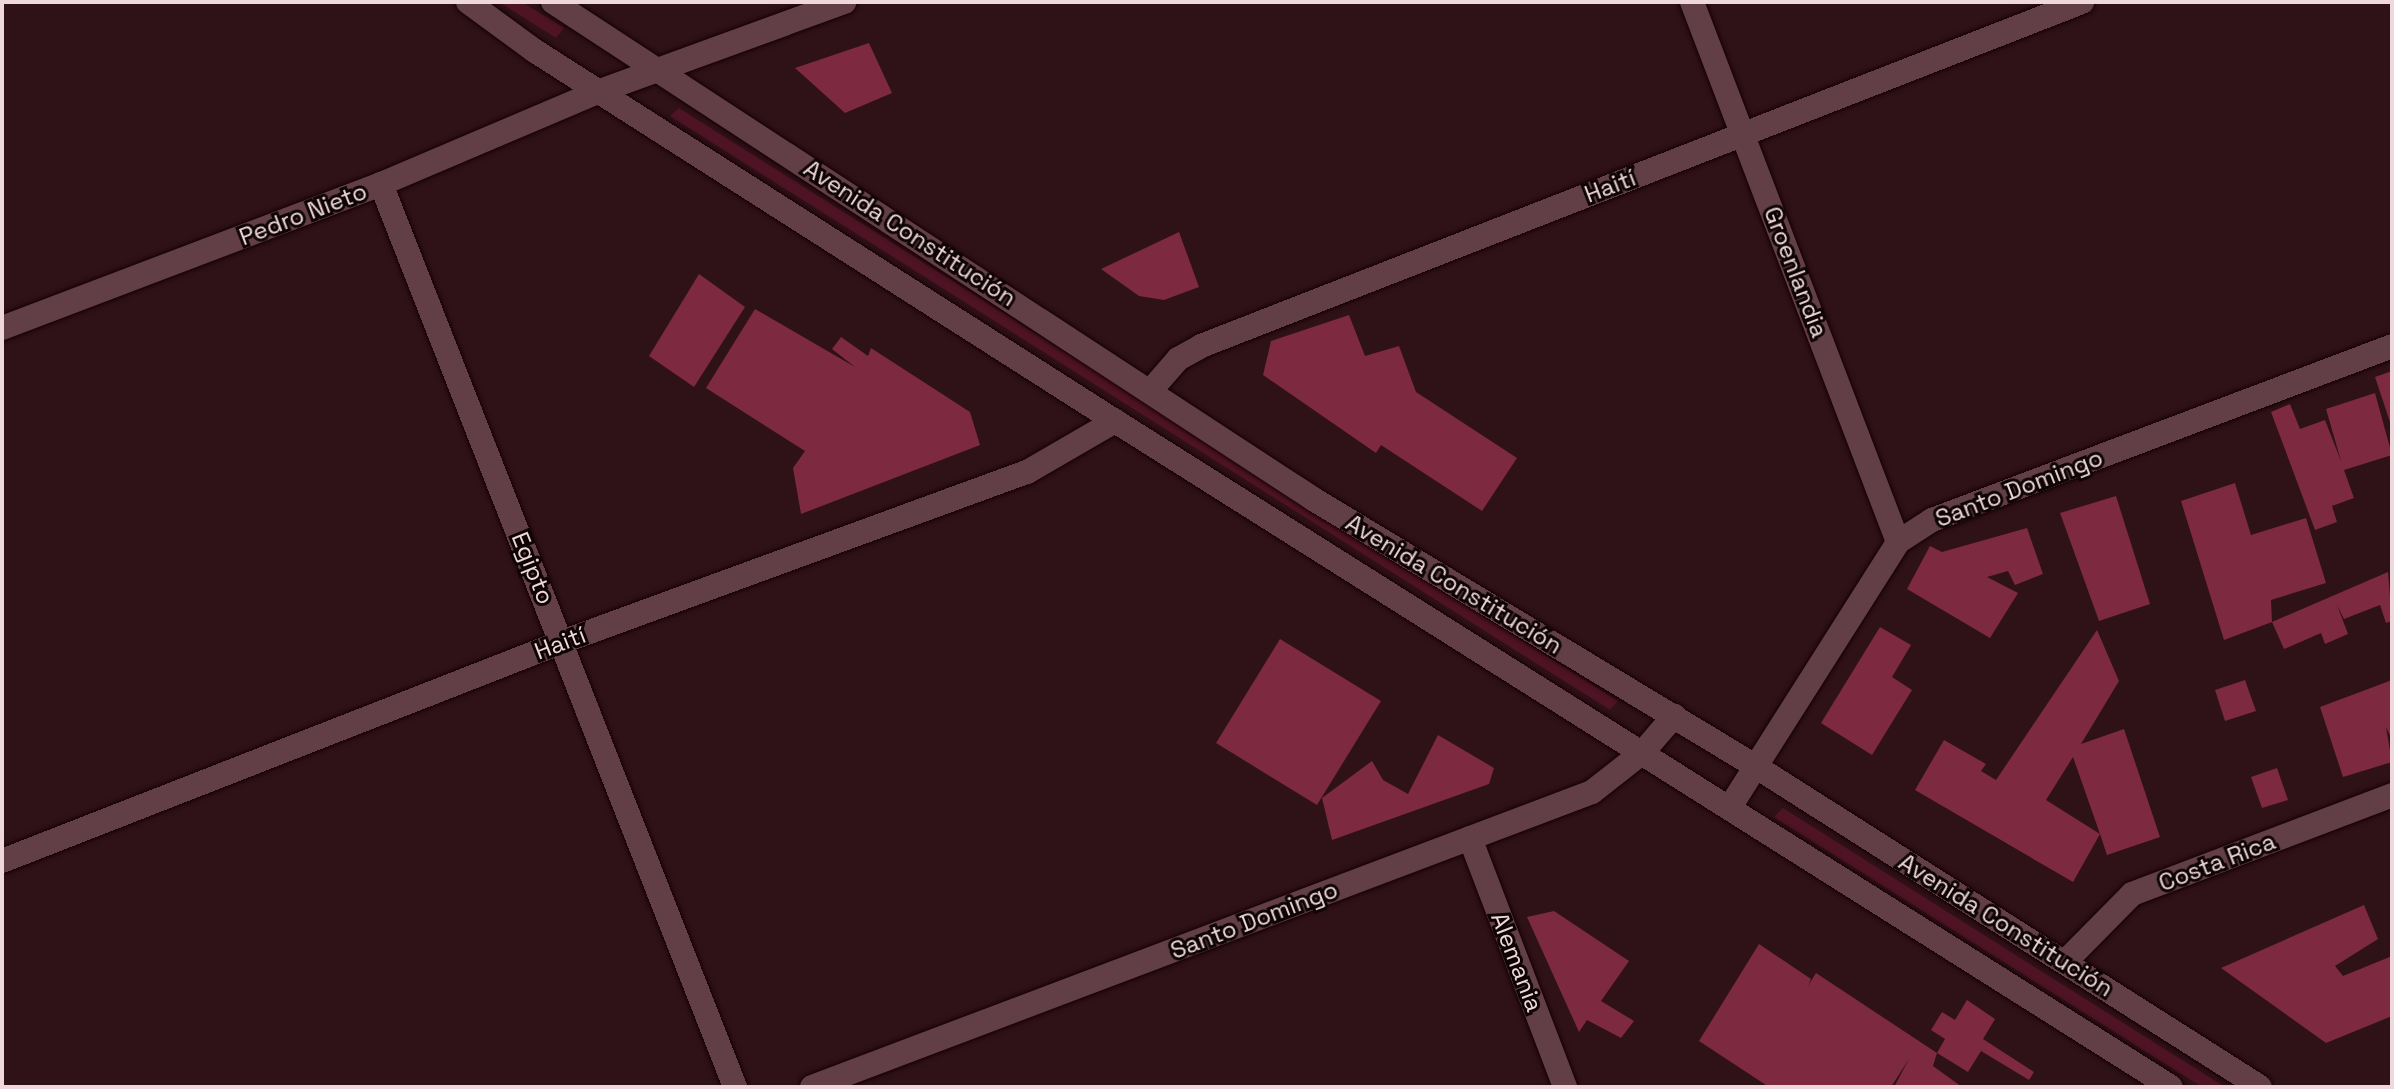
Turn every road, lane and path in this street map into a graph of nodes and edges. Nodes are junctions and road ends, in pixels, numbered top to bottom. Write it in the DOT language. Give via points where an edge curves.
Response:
graph roads {
  1 [pos="468,2"];
  2 [pos="553,2"];
  3 [pos="844,2"];
  4 [pos="1692,2"];
  5 [pos="2082,2"];
  6 [pos="656,70"];
  7 [pos="600,91"];
  8 [pos="1743,134"];
  9 [pos="381,184"];
  10 [pos="2,328"];
  11 [pos="2392,346"];
  12 [pos="1152,389"];
  13 [pos="1115,421"];
  14 [pos="1898,542"];
  15 [pos="562,642"];
  16 [pos="1674,716"];
  17 [pos="1643,752"];
  18 [pos="1755,766"];
  19 [pos="2392,795"];
  20 [pos="1730,807"];
  21 [pos="1470,838"];
  22 [pos="2,861"];
  23 [pos="2065,962"];
  24 [pos="2158,1084"];
  25 [pos="735,1087"];
  26 [pos="812,1087"];
  27 [pos="1565,1087"];
  28 [pos="2260,1087"];
  1 -- 7 [label="street, Avenida Constitución"];
  2 -- 6 [label="street, Avenida Constitución"];
  3 -- 6 [label="street, Pedro Nieto"];
  4 -- 8 [label="street, Groenlandia"];
  5 -- 8 [label="street, Haití"];
  6 -- 7 [label="street, Pedro Nieto"];
  6 -- 12 [label="street, Avenida Constitución"];
  7 -- 9 [label="street, Pedro Nieto"];
  7 -- 13 [label="street, Avenida Constitución"];
  8 -- 12 [label="street, Haití" via="1201,346 1178,359"];
  8 -- 14 [label="street, Groenlandia"];
  9 -- 10 [label="street, Pedro Nieto"];
  9 -- 15 [label="street, Egipto"];
  11 -- 14 [label="street, Santo Domingo" via="1932,520"];
  12 -- 16 [label="street, Avenida Constitución" via="1315,500"];
  13 -- 15 [label="street, Haití" via="1027,472"];
  13 -- 17 [label="street, Avenida Constitución"];
  14 -- 18 [label="street, Santo Domingo"];
  15 -- 22 [label="street, Haití"];
  15 -- 25 [label="street, Egipto"];
  16 -- 17 [label="street, Santo Domingo"];
  16 -- 18 [label="street, Avenida Constitución"];
  17 -- 20 [label="street, Avenida Constitución"];
  17 -- 21 [label="street, Santo Domingo" via="1592,792"];
  18 -- 20 [label="street, Santo Domingo"];
  18 -- 23 [label="street, Avenida Constitución"];
  19 -- 23 [label="street, Costa Rica" via="2132,894"];
  20 -- 24 [label="street, Avenida Constitución"];
  21 -- 26 [label="street, Santo Domingo"];
  21 -- 27 [label="street, Alemania"];
  23 -- 28 [label="street, Avenida Constitución"];
}
